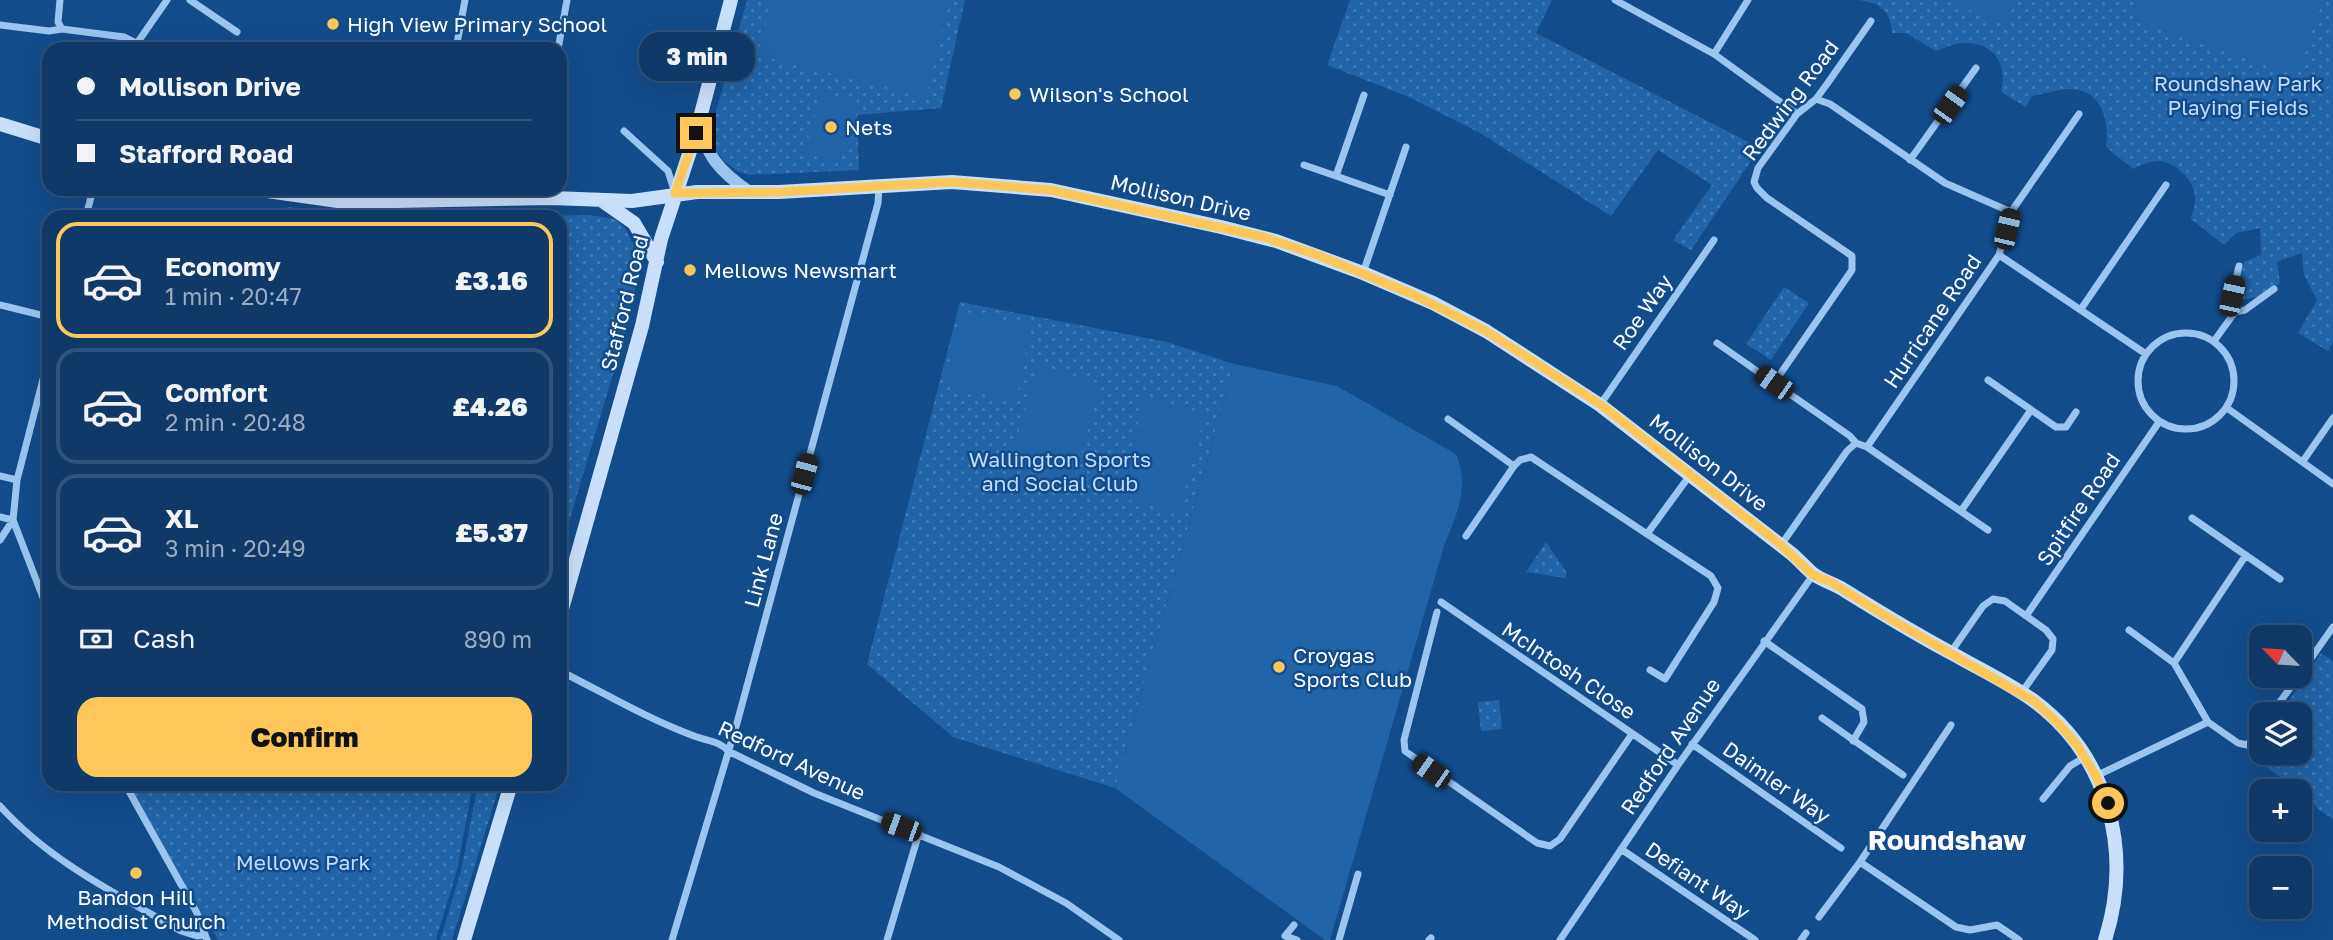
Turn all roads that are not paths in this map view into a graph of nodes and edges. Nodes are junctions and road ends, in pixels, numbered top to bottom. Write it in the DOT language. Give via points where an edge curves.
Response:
graph roads {
  1 [pos="60,0"];
  2 [pos="167,0"];
  3 [pos="190,0"];
  4 [pos="465,0"];
  5 [pos="567,0"];
  6 [pos="732,0"];
  7 [pos="1615,0"];
  8 [pos="1748,0"];
  9 [pos="1871,21"];
  10 [pos="0,25"];
  11 [pos="62,29"];
  12 [pos="237,32"];
  13 [pos="130,42"];
  14 [pos="138,42"];
  15 [pos="458,42"];
  16 [pos="559,42"];
  17 [pos="1714,54"];
  18 [pos="1976,68"];
  19 [pos="705,94"];
  20 [pos="1364,94"];
  21 [pos="1816,99"];
  22 [pos="1797,114"];
  23 [pos="2079,114"];
  24 [pos="0,124"];
  25 [pos="624,131"];
  26 [pos="42,137"];
  27 [pos="1406,147"];
  28 [pos="1910,160"];
  29 [pos="1304,164"];
  30 [pos="1336,176"];
  31 [pos="2166,185"];
  32 [pos="879,186"];
  33 [pos="750,192"];
  34 [pos="675,193"];
  35 [pos="1390,195"];
  36 [pos="303,196"];
  37 [pos="433,196"];
  38 [pos="433,196"];
  39 [pos="600,199"];
  40 [pos="2011,212"];
  41 [pos="1714,240"];
  42 [pos="1999,255"];
  43 [pos="657,262"];
  44 [pos="2239,266"];
  45 [pos="1363,273"];
  46 [pos="2274,289"];
  47 [pos="0,305"];
  48 [pos="2081,309"];
  49 [pos="2235,312"];
  50 [pos="42,315"];
  51 [pos="2214,341"];
  52 [pos="1717,344"];
  53 [pos="2146,354"];
  54 [pos="1988,380"];
  55 [pos="42,383"];
  56 [pos="1774,383"];
  57 [pos="1601,405"];
  58 [pos="2227,408"];
  59 [pos="2031,410"];
  60 [pos="2076,412"];
  61 [pos="2333,418"];
  62 [pos="1448,419"];
  63 [pos="2159,422"];
  64 [pos="1856,443"];
  65 [pos="1867,447"];
  66 [pos="2304,461"];
  67 [pos="1514,466"];
  68 [pos="1690,474"];
  69 [pos="0,476"];
  70 [pos="17,480"];
  71 [pos="2333,484"];
  72 [pos="1961,511"];
  73 [pos="0,517"];
  74 [pos="2192,518"];
  75 [pos="13,520"];
  76 [pos="1988,530"];
  77 [pos="1647,534"];
  78 [pos="1466,536"];
  79 [pos="0,540"];
  80 [pos="1781,545"];
  81 [pos="2246,555"];
  82 [pos="1813,575"];
  83 [pos="2280,579"];
  84 [pos="567,591"];
  85 [pos="42,594"];
  86 [pos="1441,602"];
  87 [pos="1437,612"];
  88 [pos="2026,616"];
  89 [pos="2333,627"];
  90 [pos="2129,630"];
  91 [pos="1764,641"];
  92 [pos="1951,653"];
  93 [pos="2312,657"];
  94 [pos="2174,663"];
  95 [pos="1650,670"];
  96 [pos="567,674"];
  97 [pos="2022,693"];
  98 [pos="1822,719"];
  99 [pos="2208,722"];
  100 [pos="1951,725"];
  101 [pos="1632,734"];
  102 [pos="1853,741"];
  103 [pos="2249,742"];
  104 [pos="1692,744"];
  105 [pos="728,751"];
  106 [pos="2085,757"];
  107 [pos="1678,765"];
  108 [pos="1903,775"];
  109 [pos="2096,776"];
  110 [pos="129,791"];
  111 [pos="509,791"];
  112 [pos="2043,799"];
  113 [pos="0,806"];
  114 [pos="919,834"];
  115 [pos="1841,848"];
  116 [pos="1621,849"];
  117 [pos="1860,862"];
  118 [pos="1358,874"];
  119 [pos="1819,916"];
  120 [pos="1294,925"];
  121 [pos="206,937"];
  122 [pos="1560,939"];
  123 [pos="464,940"];
  124 [pos="671,940"];
  125 [pos="887,940"];
  126 [pos="1119,940"];
  127 [pos="1297,940"];
  128 [pos="1339,940"];
  129 [pos="1755,940"];
  130 [pos="2019,940"];
  131 [pos="2105,940"];
  1 -- 11 [label="street" via="58,22"];
  2 -- 14 [label="street"];
  3 -- 12 [label="street"];
  4 -- 15 [label="street"];
  5 -- 16 [label="street"];
  6 -- 19 [label="main road, Stafford Road"];
  7 -- 17 [label="street"];
  8 -- 17 [label="street"];
  9 -- 21 [label="street, Redwing Road"];
  10 -- 11 [label="street"];
  11 -- 13 [label="street" via="124,37"];
  17 -- 22 [label="street"];
  18 -- 28 [label="street"];
  19 -- 33 [label="street" via="703,126 709,152 727,176"];
  19 -- 34 [label="main road, Stafford Road"];
  20 -- 30 [label="street"];
  21 -- 22 [label="street, Redwing Road"];
  21 -- 28 [label="street"];
  22 -- 56 [label="street, Redwing Road" via="1758,169 1754,182 1767,198 1852,256 1853,262 1852,270"];
  23 -- 40 [label="street, Hurricane Road"];
  24 -- 26 [label="main road"];
  25 -- 34 [label="street" via="668,171"];
  27 -- 35 [label="street"];
  28 -- 40 [label="street" via="1945,183"];
  29 -- 30 [label="street"];
  30 -- 35 [label="street"];
  31 -- 48 [label="street"];
  32 -- 33 [label="main road, Mollison Drive"];
  32 -- 45 [label="main road, Mollison Drive" via="952,182 1051,190 1263,237"];
  32 -- 105 [label="street, Link Lane"];
  33 -- 34 [label="main road, Mollison Drive"];
  34 -- 39 [label="main road, Mollison Drive" via="656,199"];
  34 -- 43 [label="main road, Stafford Road"];
  35 -- 45 [label="street"];
  36 -- 37 [label="main road, Mollison Drive" via="345,202"];
  38 -- 39 [label="main road, Mollison Drive"];
  39 -- 43 [label="main road" via="634,223"];
  40 -- 42 [label="street, Hurricane Road"];
  41 -- 57 [label="street, Roe Way"];
  42 -- 48 [label="street"];
  42 -- 65 [label="street, Hurricane Road"];
  43 -- 84 [label="main road, Stafford Road"];
  44 -- 49 [label="street" via="2232,296"];
  45 -- 57 [label="main road, Mollison Drive" via="1476,326"];
  46 -- 49 [label="street"];
  47 -- 50 [label="street"];
  48 -- 53 [label="street"];
  49 -- 51 [label="street"];
  51 -- 53 [label="street" via="2183,332 2153,345"];
  51 -- 58 [label="street" via="2233,368 2235,382"];
  52 -- 56 [label="street"];
  53 -- 63 [label="street" via="2137,384 2141,400"];
  54 -- 59 [label="street"];
  55 -- 70 [label="street"];
  56 -- 64 [label="street"];
  57 -- 68 [label="main road, Mollison Drive"];
  58 -- 63 [label="street" via="2204,427 2188,430"];
  58 -- 66 [label="street"];
  59 -- 60 [label="street" via="2056,428 2066,427"];
  59 -- 72 [label="street"];
  61 -- 66 [label="street"];
  62 -- 67 [label="street"];
  63 -- 88 [label="street, Spitfire Road"];
  64 -- 65 [label="street"];
  64 -- 80 [label="street"];
  65 -- 72 [label="street"];
  66 -- 71 [label="street"];
  67 -- 77 [label="street" via="1525,458 1536,459"];
  67 -- 78 [label="street"];
  68 -- 77 [label="street"];
  68 -- 80 [label="main road, Mollison Drive"];
  69 -- 70 [label="street"];
  70 -- 75 [label="street"];
  72 -- 76 [label="street"];
  73 -- 75 [label="street"];
  74 -- 81 [label="street"];
  75 -- 79 [label="street"];
  75 -- 85 [label="street"];
  77 -- 95 [label="street" via="1711,576 1718,588 1714,602 1665,679"];
  80 -- 82 [label="main road, Mollison Drive"];
  81 -- 83 [label="street"];
  81 -- 94 [label="street"];
  82 -- 91 [label="street, Redford Avenue"];
  82 -- 92 [label="main road, Mollison Drive"];
  86 -- 101 [label="street, McIntosh Close"];
  87 -- 101 [label="street" via="1405,751 1537,843 1550,846 1560,839"];
  88 -- 92 [label="street" via="2001,599 1989,600"];
  88 -- 97 [label="street" via="2046,630 2053,644"];
  89 -- 93 [label="street"];
  90 -- 94 [label="street"];
  91 -- 102 [label="street" via="1862,709 1864,722"];
  91 -- 104 [label="street, Redford Avenue"];
  92 -- 97 [label="main road, Mollison Drive"];
  94 -- 99 [label="street"];
  96 -- 105 [label="street, Redford Avenue" via="670,726 723,744"];
  97 -- 106 [label="main road, Mollison Drive" via="2058,723"];
  98 -- 102 [label="street"];
  99 -- 103 [label="street" via="2238,743"];
  99 -- 109 [label="street"];
  100 -- 117 [label="street"];
  101 -- 107 [label="street, McIntosh Close"];
  102 -- 108 [label="street"];
  104 -- 107 [label="street, Redford Avenue"];
  104 -- 115 [label="street, Daimler Way"];
  105 -- 114 [label="street, Redford Avenue" via="814,793"];
  105 -- 124 [label="street, Link Lane"];
  106 -- 109 [label="main road, Mollison Drive"];
  106 -- 112 [label="street" via="2070,766"];
  107 -- 116 [label="street, Redford Avenue"];
  109 -- 131 [label="main road, Mollison Drive" via="2108,803 2117,849 2117,886"];
  110 -- 121 [label="street"];
  111 -- 123 [label="main road"];
  113 -- 121 [label="street" via="80,872 181,930"];
  114 -- 125 [label="street"];
  114 -- 126 [label="street, Redford Avenue" via="1048,892"];
  116 -- 122 [label="street, Redford Avenue"];
  116 -- 129 [label="street, Defiant Way"];
  117 -- 119 [label="street"];
  117 -- 130 [label="street" via="1956,927 1970,930 1997,925"];
  118 -- 128 [label="street"];
  120 -- 127 [label="street" via="1285,936"];
}
